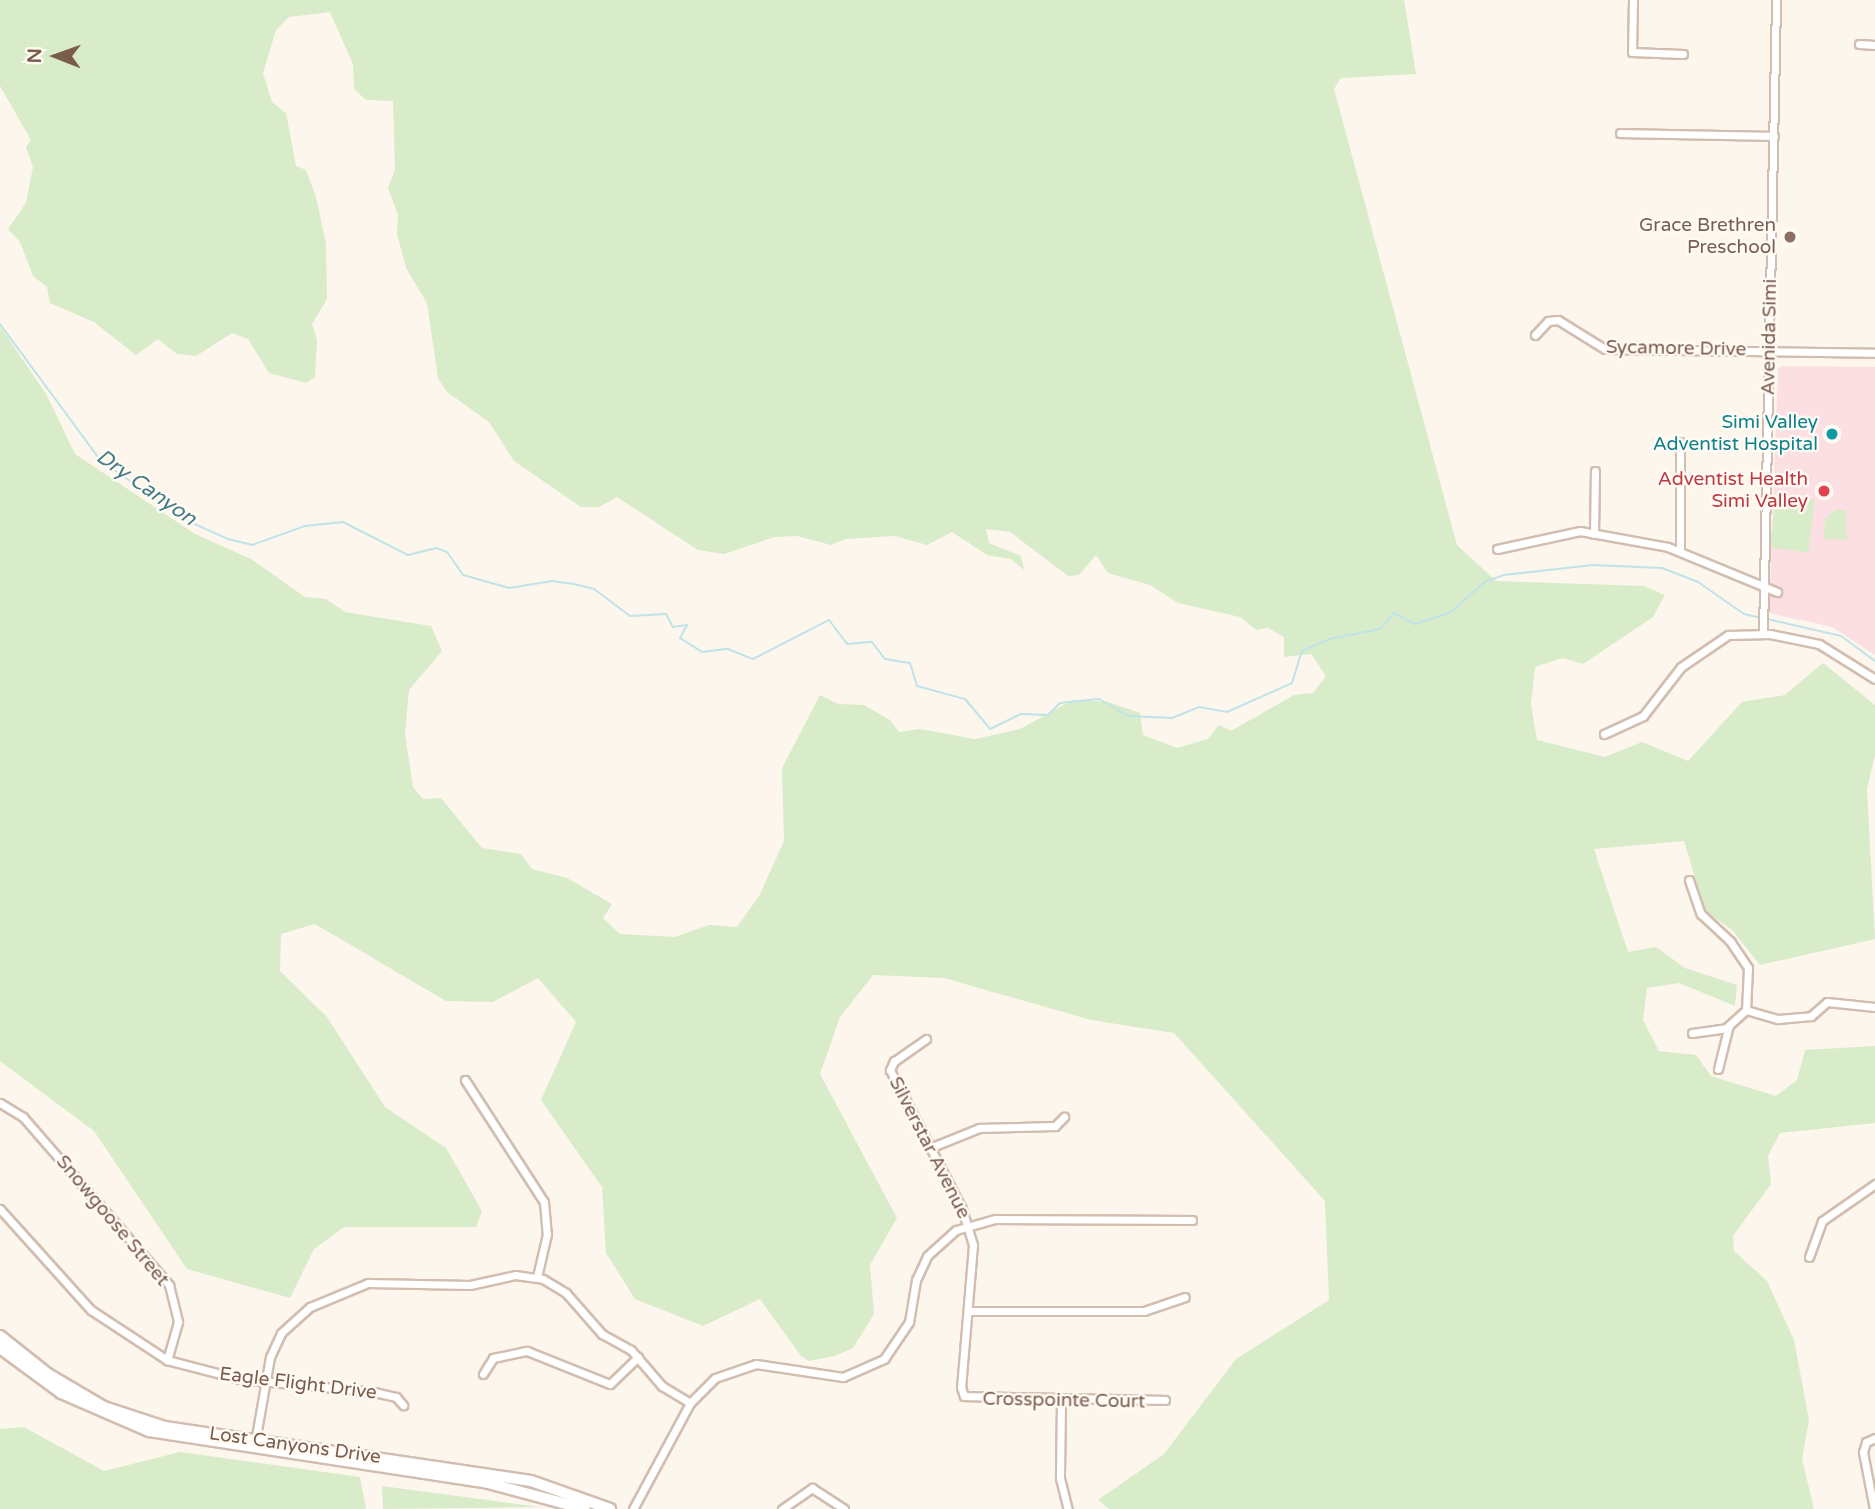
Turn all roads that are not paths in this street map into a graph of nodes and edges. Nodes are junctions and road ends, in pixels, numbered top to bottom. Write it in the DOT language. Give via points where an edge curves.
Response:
graph roads {
  1 [pos="1633,0"];
  2 [pos="1776,0"];
  3 [pos="1859,44"];
  4 [pos="1875,44"];
  5 [pos="1683,54"];
  6 [pos="1620,133"];
  7 [pos="1774,135"];
  8 [pos="1535,335"];
  9 [pos="1770,351"];
  10 [pos="1875,353"];
  11 [pos="1680,443"];
  12 [pos="1595,471"];
  13 [pos="1594,534"];
  14 [pos="1497,549"];
  15 [pos="1679,551"];
  16 [pos="1766,589"];
  17 [pos="1777,592"];
  18 [pos="1763,632"];
  19 [pos="1875,679"];
  20 [pos="1604,734"];
  21 [pos="1689,880"];
  22 [pos="1875,1007"];
  23 [pos="1745,1010"];
  24 [pos="1729,1025"];
  25 [pos="1692,1033"];
  26 [pos="926,1039"];
  27 [pos="1718,1069"];
  28 [pos="465,1080"];
  29 [pos="0,1103"];
  30 [pos="1064,1117"];
  31 [pos="932,1147"];
  32 [pos="1875,1184"];
  33 [pos="0,1209"];
  34 [pos="1192,1220"];
  35 [pos="969,1225"];
  36 [pos="1809,1257"];
  37 [pos="537,1277"];
  38 [pos="1185,1297"];
  39 [pos="971,1311"];
  40 [pos="0,1336"];
  41 [pos="0,1348"];
  42 [pos="638,1357"];
  43 [pos="167,1360"];
  44 [pos="483,1374"];
  45 [pos="264,1383"];
  46 [pos="964,1396"];
  47 [pos="1165,1400"];
  48 [pos="1060,1402"];
  49 [pos="690,1403"];
  50 [pos="403,1405"];
  51 [pos="1875,1438"];
  52 [pos="255,1444"];
  53 [pos="585,1509"];
  54 [pos="610,1509"];
  55 [pos="632,1509"];
  56 [pos="782,1509"];
  57 [pos="845,1509"];
  58 [pos="1068,1509"];
  59 [pos="1874,1509"];
  1 -- 5 [label="street" via="1632,52"];
  2 -- 7 [label="street, Avenida Simi"];
  3 -- 4 [label="street"];
  6 -- 7 [label="street"];
  7 -- 9 [label="street, Avenida Simi"];
  8 -- 9 [label="street, Sycamore Drive" via="1558,320 1605,349"];
  9 -- 10 [label="street, Sycamore Drive"];
  9 -- 16 [label="street, Avenida Simi"];
  11 -- 15 [label="street"];
  12 -- 13 [label="street"];
  13 -- 14 [label="street" via="1580,531"];
  13 -- 15 [label="street"];
  15 -- 16 [label="street"];
  16 -- 17 [label="street"];
  16 -- 18 [label="street, Avenida Simi"];
  18 -- 19 [label="street" via="1831,648"];
  18 -- 20 [label="street" via="1728,635 1710,643 1674,674 1643,716"];
  21 -- 23 [label="street" via="1701,914 1744,959 1749,979"];
  22 -- 23 [label="street" via="1824,1005 1811,1016 1778,1018"];
  23 -- 24 [label="street"];
  24 -- 25 [label="street"];
  24 -- 27 [label="street"];
  26 -- 31 [label="street, Silverstar Avenue" via="891,1065"];
  28 -- 37 [label="street" via="544,1202 547,1234"];
  29 -- 43 [label="street, Snowgoose Street" via="23,1118 169,1285 178,1322"];
  30 -- 31 [label="street" via="1055,1126 979,1128"];
  31 -- 35 [label="street, Silverstar Avenue"];
  32 -- 36 [label="street" via="1822,1221"];
  33 -- 43 [label="street, Eagle Flight Drive" via="91,1310"];
  34 -- 35 [label="street" via="995,1219"];
  35 -- 39 [label="street, Silverstar Avenue" via="975,1261"];
  35 -- 49 [label="street" via="945,1237 927,1256 903,1336 871,1368 827,1378 770,1363 741,1366 715,1378"];
  37 -- 42 [label="street" via="566,1293 591,1325"];
  37 -- 45 [label="street" via="515,1275 458,1285 368,1283 339,1292 299,1314 281,1333"];
  38 -- 39 [label="street" via="1144,1311"];
  39 -- 46 [label="street, Silverstar Avenue" via="961,1387"];
  40 -- 52 [label="street, Lost Canyons Drive" via="48,1374 104,1406 165,1427"];
  41 -- 52 [label="street, Lost Canyons Drive" via="35,1378 115,1421"];
  42 -- 44 [label="street" via="610,1384 527,1351 494,1358"];
  42 -- 49 [label="street" via="662,1385"];
  43 -- 45 [label="street, Eagle Flight Drive"];
  45 -- 50 [label="street, Eagle Flight Drive" via="374,1392 396,1397"];
  45 -- 52 [label="street"];
  46 -- 48 [label="street, Crosspointe Court"];
  47 -- 48 [label="street, Crosspointe Court"];
  48 -- 58 [label="street" via="1060,1478"];
  49 -- 55 [label="street"];
  51 -- 59 [label="street" via="1866,1442 1863,1452"];
  52 -- 53 [label="street, Lost Canyons Drive" via="515,1488"];
  52 -- 54 [label="street, Lost Canyons Drive" via="531,1481"];
  56 -- 57 [label="street" via="812,1488"];
}
